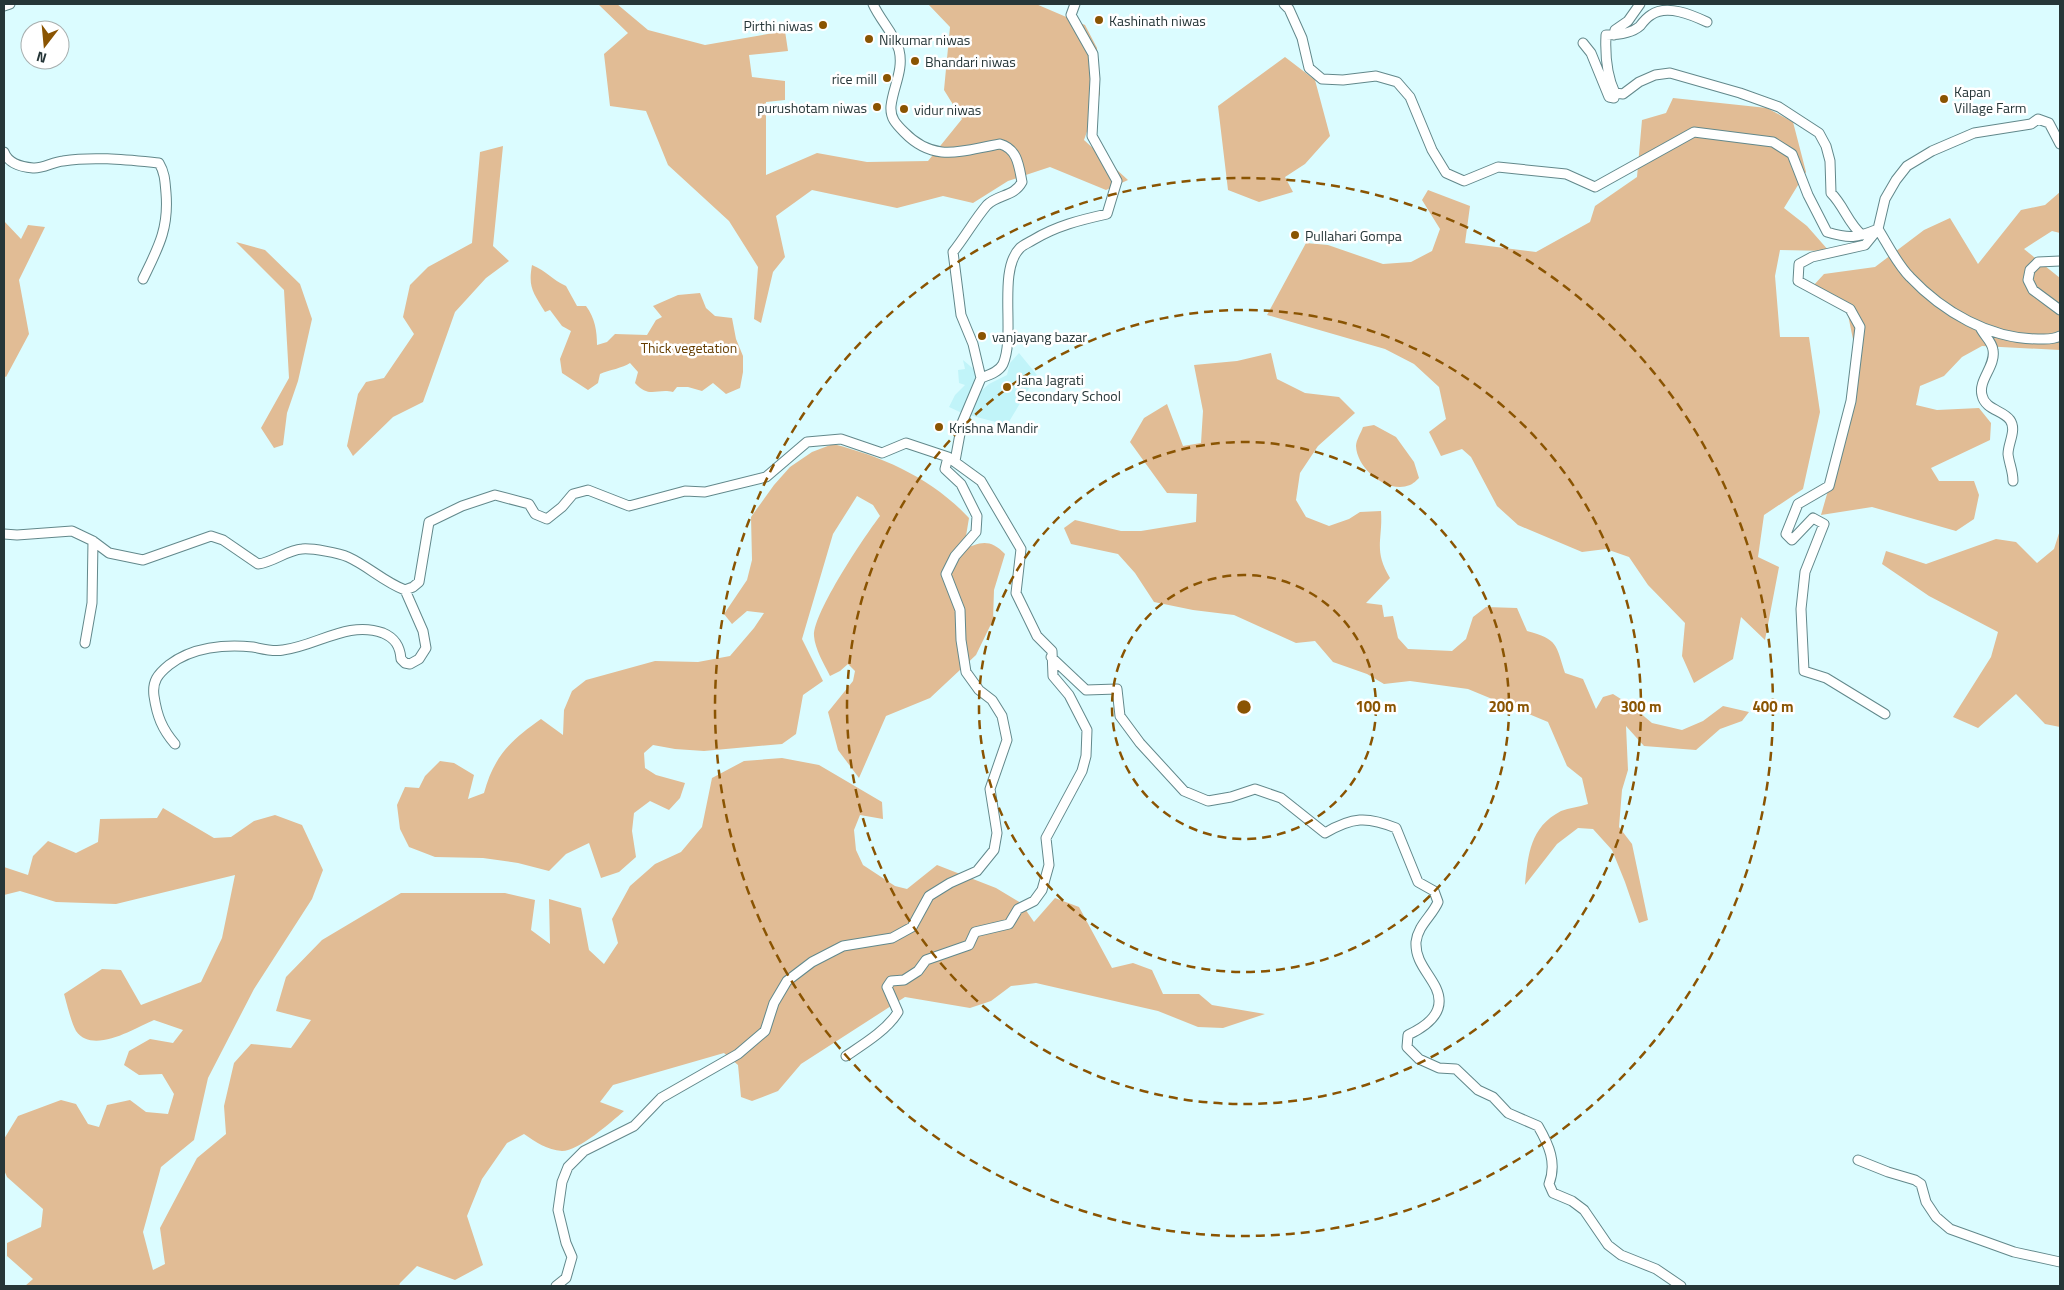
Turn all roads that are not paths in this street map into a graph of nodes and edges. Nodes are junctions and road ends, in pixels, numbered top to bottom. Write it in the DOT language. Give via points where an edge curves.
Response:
graph roads {
  1 [pos="10,4"];
  2 [pos="873,4"];
  3 [pos="1075,4"];
  4 [pos="1284,4"];
  5 [pos="1640,4"];
  6 [pos="4,6"];
  7 [pos="1707,22"];
  8 [pos="1614,35"];
  9 [pos="1583,43"];
  10 [pos="1615,93"];
  11 [pos="2060,144"];
  12 [pos="4,152"];
  13 [pos="1878,229"];
  14 [pos="1862,235"];
  15 [pos="2060,261"];
  16 [pos="143,279"];
  17 [pos="2060,310"];
  18 [pos="1980,328"];
  19 [pos="2060,336"];
  20 [pos="981,378"];
  21 [pos="949,458"];
  22 [pos="2013,481"];
  23 [pos="4,534"];
  24 [pos="93,541"];
  25 [pos="405,590"];
  26 [pos="86,643"];
  27 [pos="1051,657"];
  28 [pos="1885,714"];
  29 [pos="176,744"];
  30 [pos="846,1056"];
  31 [pos="1858,1160"];
  32 [pos="2060,1262"];
  33 [pos="556,1286"];
  34 [pos="1681,1286"];
  1 -- 6 [label="street"];
  2 -- 20 [label="street" via="899,54 900,69 890,109 893,121 910,138 929,150 947,154 1000,144 1015,154 1019,166 1022,182 1018,189 987,205 953,252 961,314 973,344"];
  3 -- 20 [label="street" via="1071,14 1094,54 1092,136 1117,181 1107,214 1060,225 1020,248 1013,257 1003,364 994,373"];
  4 -- 14 [label="street" via="1302,38 1309,68 1322,79 1376,76 1397,82 1410,97 1432,150 1446,173 1464,181 1498,167 1566,174 1595,188 1694,132 1773,142 1792,154 1827,232 1846,238"];
  5 -- 8 [label="street"];
  7 -- 8 [label="street" via="1680,12 1656,12 1638,28"];
  8 -- 10 [label="street" via="1606,35 1606,57 1608,76"];
  9 -- 10 [label="street" via="1591,53 1609,97 1614,98"];
  10 -- 14 [label="street" via="1623,94 1639,82 1670,73 1740,93 1795,116 1819,133 1830,160 1831,193 1840,202 1849,222"];
  11 -- 13 [label="street" via="2049,123 2038,119 2031,124 1974,133 1932,151 1907,166 1896,180 1885,199"];
  12 -- 16 [label="street" via="6,158 18,165 35,169 62,161 123,159 159,163 164,173 168,212 162,240"];
  13 -- 14 [label="street"];
  13 -- 18 [label="street" via="1909,276 1941,304"];
  13 -- 28 [label="street" via="1865,245 1812,257 1799,264 1798,281 1850,309 1860,327 1851,401 1829,486 1798,504 1786,534 1792,540 1813,518 1824,524 1805,572 1801,610 1804,671 1826,678"];
  15 -- 17 [label="street" via="2038,262 2030,270 2028,280 2033,290"];
  18 -- 19 [label="street" via="2022,339 2054,339"];
  18 -- 22 [label="street" via="1990,340 1994,352 1981,390 1982,396 1985,403 2009,419 2013,428 2008,455"];
  20 -- 21 [label="street"];
  21 -- 25 [label="street" via="906,443 882,453 841,439 807,442 766,476 705,492 685,491 629,506 588,490 573,494 547,519 535,514 528,504 495,495 429,522 419,582"];
  21 -- 27 [label="street" via="981,481 1021,549 1016,593 1037,636 1052,651"];
  21 -- 33 [label="street" via="945,469 961,484 977,516 976,532 955,556 946,574 960,610 966,672 1002,716 1007,740 990,789 997,833 994,850 977,871 929,896 912,927 892,938 843,946 812,962 787,981 774,1003 765,1031 738,1054 661,1098 634,1126 584,1151 568,1167 562,1182 558,1210 572,1257 566,1278"];
  23 -- 24 [label="street" via="72,531"];
  24 -- 25 [label="street" via="109,553 143,560 211,536 223,540 258,564 302,549 312,550 347,556"];
  24 -- 26 [label="street" via="92,603"];
  25 -- 29 [label="street" via="424,632 426,648 419,659 410,664 401,659 397,643 390,636 375,630 359,629 284,650 225,647 191,652 173,662 158,674 153,687 158,720"];
  27 -- 30 [label="street" via="1053,676 1069,695 1087,730 1086,756 1082,772 1046,838 1049,865 1042,890 1034,901 1018,909 1009,924 975,932 969,945 926,960 918,971 904,980 891,981 887,987 898,1012"];
  27 -- 34 [label="street" via="1086,690 1117,689 1120,716 1184,791 1208,801 1231,798 1255,789 1281,798 1325,833 1339,824 1357,820 1376,820 1396,828 1415,876 1423,886 1434,891 1438,902 1420,928 1416,942 1418,956 1437,989 1437,1009 1434,1018 1408,1035 1407,1047 1419,1059 1438,1068 1456,1069 1478,1090 1493,1097 1508,1113 1538,1126 1553,1158 1549,1184 1553,1193 1584,1210 1608,1245 1621,1255 1656,1270"];
  31 -- 32 [label="street" via="1921,1184 1926,1202 1950,1229 2014,1252"];
}
